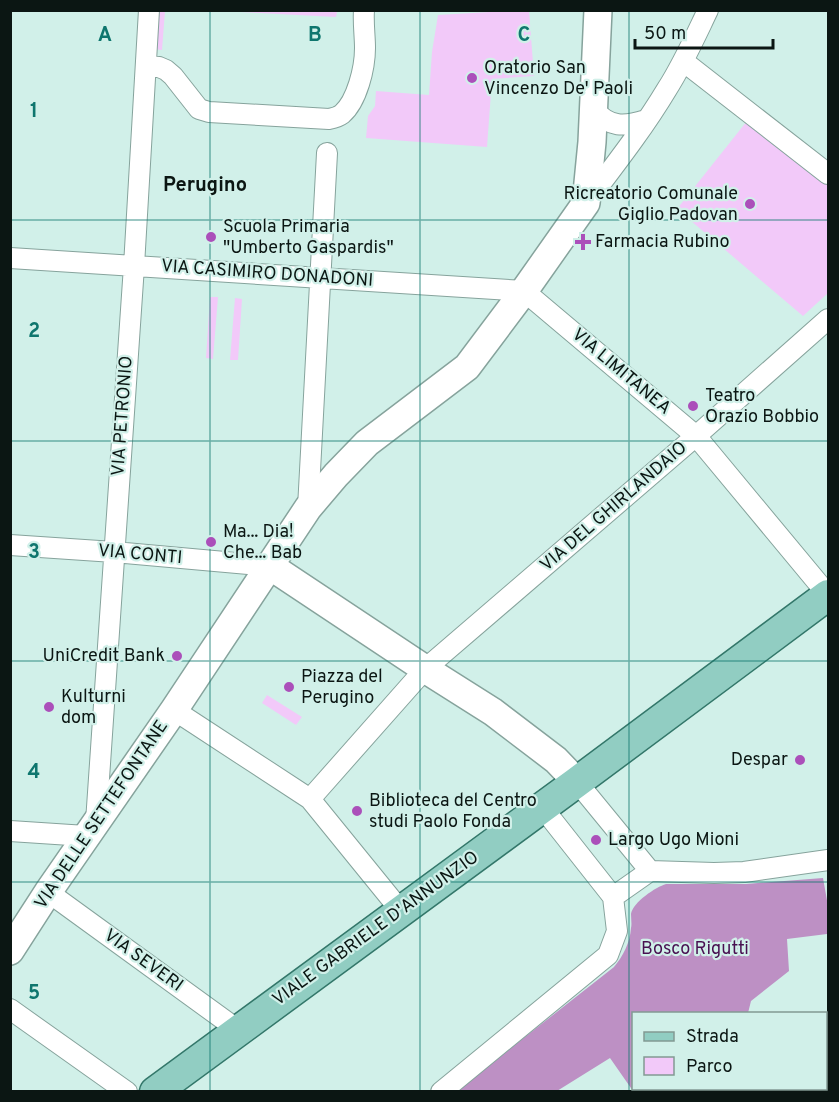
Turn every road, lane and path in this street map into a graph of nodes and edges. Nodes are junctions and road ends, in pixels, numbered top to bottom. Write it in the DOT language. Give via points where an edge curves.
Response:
graph roads {
  1 [pos="149,10"];
  2 [pos="364,10"];
  3 [pos="598,10"];
  4 [pos="708,10"];
  5 [pos="683,61"];
  6 [pos="146,66"];
  7 [pos="593,109"];
  8 [pos="646,120"];
  9 [pos="327,153"];
  10 [pos="828,174"];
  11 [pos="586,203"];
  12 [pos="10,258"];
  13 [pos="134,266"];
  14 [pos="321,278"];
  15 [pos="524,291"];
  16 [pos="828,319"];
  17 [pos="696,436"];
  18 [pos="308,508"];
  19 [pos="10,545"];
  20 [pos="114,552"];
  21 [pos="270,566"];
  22 [pos="828,595"];
  23 [pos="425,669"];
  24 [pos="174,710"];
  25 [pos="577,782"];
  26 [pos="310,799"];
  27 [pos="542,807"];
  28 [pos="91,829"];
  29 [pos="10,831"];
  30 [pos="828,860"];
  31 [pos="650,871"];
  32 [pos="48,892"];
  33 [pos="613,897"];
  34 [pos="401,911"];
  35 [pos="10,951"];
  36 [pos="10,1009"];
  37 [pos="238,1030"];
  38 [pos="127,1092"];
  39 [pos="155,1092"];
  40 [pos="441,1092"];
  1 -- 6 [label="street, VIA PETRONIO"];
  2 -- 6 [label="street" via="363,68 354,98 340,116 329,119 209,112 199,109 166,70"];
  3 -- 7 [label="street"];
  4 -- 5 [label="street"];
  5 -- 8 [label="street"];
  5 -- 10 [label="street"];
  6 -- 13 [label="street, VIA PETRONIO"];
  7 -- 8 [label="street" via="611,123 631,125"];
  7 -- 11 [label="street"];
  8 -- 11 [label="street"];
  9 -- 14 [label="street"];
  11 -- 15 [label="street"];
  12 -- 13 [label="street, VIA CASIMIRO DONADONI"];
  13 -- 14 [label="street, VIA CASIMIRO DONADONI"];
  13 -- 20 [label="street, VIA PETRONIO"];
  14 -- 15 [label="street, VIA CASIMIRO DONADONI"];
  14 -- 18 [label="street"];
  15 -- 17 [label="street, VIA LIMITANEA"];
  15 -- 18 [label="street" via="467,367 367,443"];
  16 -- 17 [label="street, VIA DEL GHIRLANDAIO"];
  17 -- 22 [label="street, VIA LIMITANEA"];
  17 -- 23 [label="street, VIA DEL GHIRLANDAIO"];
  18 -- 21 [label="street"];
  19 -- 20 [label="street, VIA CONTI"];
  20 -- 21 [label="street, VIA CONTI"];
  20 -- 28 [label="street, VIA PETRONIO"];
  21 -- 23 [label="street"];
  21 -- 24 [label="street"];
  22 -- 25 [label="main road, VIALE GABRIELE D'ANNUNZIO"];
  23 -- 25 [label="street" via="525,735"];
  23 -- 26 [label="street"];
  24 -- 26 [label="street"];
  24 -- 28 [label="street, VIA DELLE SETTEFONTANE"];
  25 -- 27 [label="main road, VIALE GABRIELE D'ANNUNZIO"];
  25 -- 31 [label="street"];
  26 -- 34 [label="street"];
  27 -- 33 [label="street"];
  27 -- 34 [label="main road, VIALE GABRIELE D'ANNUNZIO"];
  28 -- 29 [label="street"];
  28 -- 32 [label="street, VIA DELLE SETTEFONTANE"];
  30 -- 31 [label="street" via="744,872"];
  31 -- 33 [label="street"];
  32 -- 35 [label="street, VIA DELLE SETTEFONTANE"];
  32 -- 37 [label="street, VIA SEVERI"];
  33 -- 40 [label="street" via="617,931 608,955"];
  34 -- 37 [label="main road, VIALE GABRIELE D'ANNUNZIO"];
  36 -- 38 [label="street"];
  37 -- 39 [label="main road, VIALE GABRIELE D'ANNUNZIO"];
}
